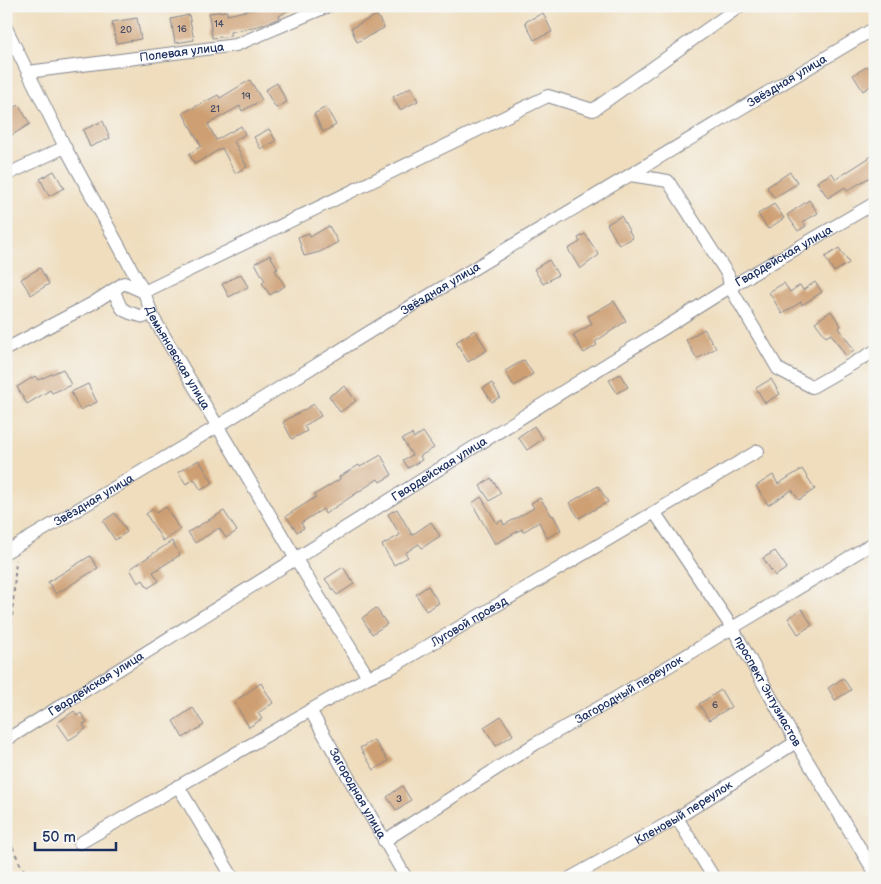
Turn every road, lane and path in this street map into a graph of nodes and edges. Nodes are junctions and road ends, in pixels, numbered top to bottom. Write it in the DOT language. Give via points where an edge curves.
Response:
graph roads {
  1 [pos="328,6"];
  2 [pos="740,6"];
  3 [pos="6,28"];
  4 [pos="875,28"];
  5 [pos="28,72"];
  6 [pos="65,147"];
  7 [pos="6,175"];
  8 [pos="630,175"];
  9 [pos="875,203"];
  10 [pos="730,287"];
  11 [pos="114,290"];
  12 [pos="144,292"];
  13 [pos="150,309"];
  14 [pos="6,349"];
  15 [pos="875,350"];
  16 [pos="218,426"];
  17 [pos="758,451"];
  18 [pos="655,513"];
  19 [pos="874,545"];
  20 [pos="12,548"];
  21 [pos="296,560"];
  22 [pos="733,628"];
  23 [pos="368,677"];
  24 [pos="6,704"];
  25 [pos="310,710"];
  26 [pos="6,740"];
  27 [pos="796,742"];
  28 [pos="178,786"];
  29 [pos="677,818"];
  30 [pos="6,832"];
  31 [pos="384,841"];
  32 [pos="80,843"];
  33 [pos="875,874"];
  34 [pos="29,878"];
  35 [pos="233,878"];
  36 [pos="406,878"];
  37 [pos="570,878"];
  38 [pos="714,878"];
  1 -- 5 [label="street, Полевая улица" via="236,45"];
  2 -- 12 [label="street" via="593,110 548,96"];
  3 -- 5 [label="street, Демьяновская улица"];
  4 -- 8 [label="street, Звёздная улица"];
  5 -- 6 [label="street, Демьяновская улица"];
  6 -- 7 [label="street"];
  6 -- 12 [label="street, Демьяновская улица"];
  8 -- 10 [label="street" via="668,181 728,275"];
  8 -- 16 [label="street, Звёздная улица"];
  9 -- 10 [label="street, Гвардейская улица"];
  10 -- 15 [label="street" via="778,369 812,387"];
  10 -- 21 [label="street, Гвардейская улица"];
  11 -- 12 [label="street" via="124,283"];
  11 -- 13 [label="street" via="125,312 144,317"];
  11 -- 14 [label="street"];
  12 -- 13 [label="street, Демьяновская улица"];
  13 -- 16 [label="street, Демьяновская улица"];
  16 -- 20 [label="street, Звёздная улица"];
  16 -- 21 [label="street, Демьяновская улица"];
  17 -- 18 [label="street, Луговой проезд"];
  18 -- 22 [label="street, проспект Энтузиастов"];
  18 -- 23 [label="street, Луговой проезд" via="392,667"];
  19 -- 22 [label="street, Загородный переулок"];
  20 -- 24 [label="path"];
  21 -- 23 [label="street, Демьяновская улица"];
  21 -- 26 [label="street, Гвардейская улица"];
  22 -- 27 [label="street, проспект Энтузиастов"];
  22 -- 31 [label="street, Загородный переулок" via="535,744"];
  23 -- 25 [label="street, Луговой проезд"];
  25 -- 28 [label="street, Луговой проезд"];
  25 -- 31 [label="street, Загородная улица"];
  27 -- 29 [label="street, Кленовый переулок"];
  27 -- 33 [label="street, проспект Энтузиастов"];
  28 -- 32 [label="street, Луговой проезд"];
  28 -- 35 [label="street"];
  29 -- 37 [label="street, Кленовый переулок"];
  29 -- 38 [label="street"];
  30 -- 34 [label="path"];
  31 -- 36 [label="street, Загородная улица"];
}
